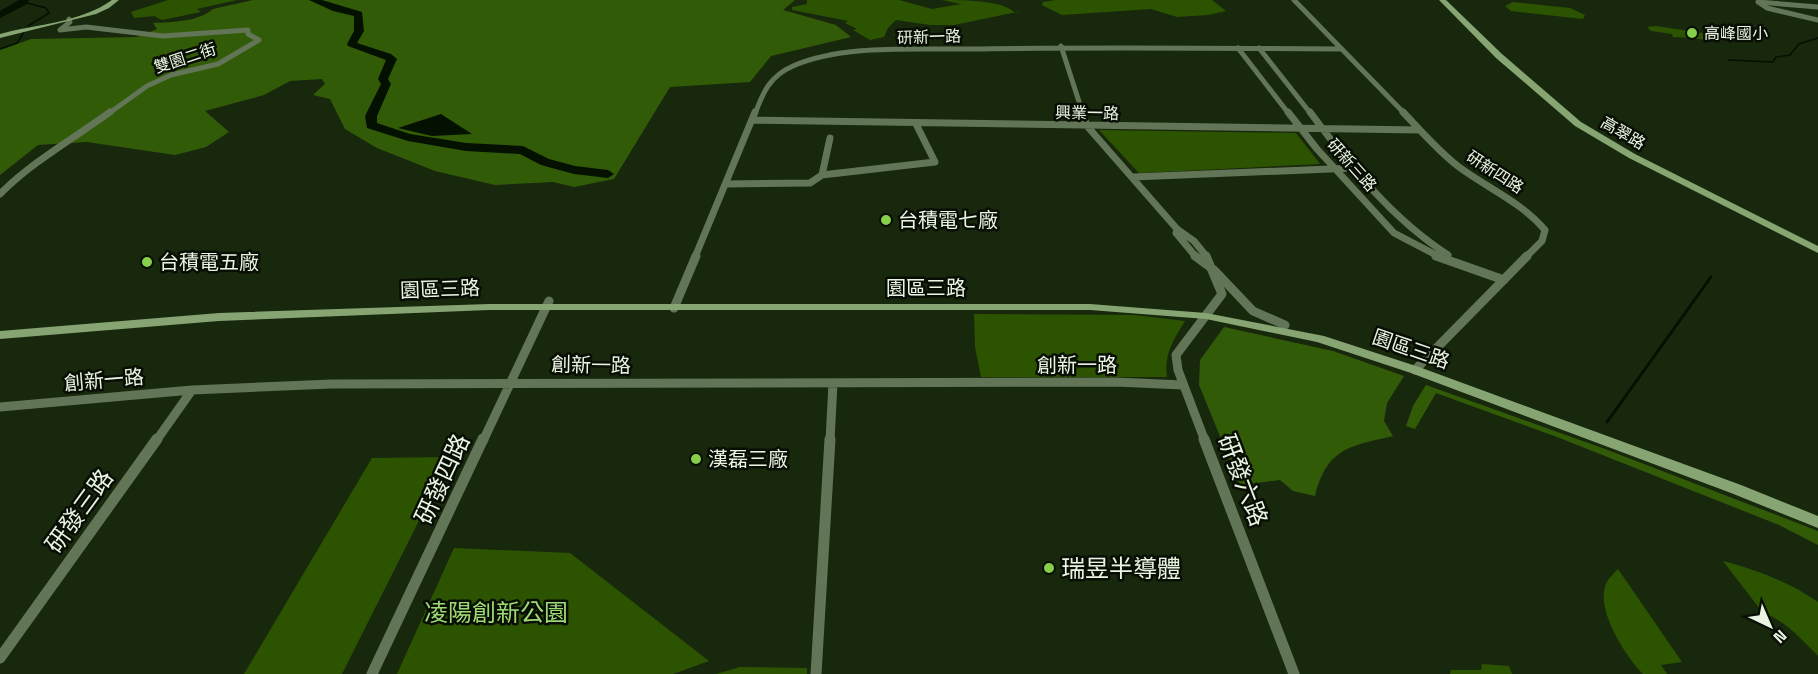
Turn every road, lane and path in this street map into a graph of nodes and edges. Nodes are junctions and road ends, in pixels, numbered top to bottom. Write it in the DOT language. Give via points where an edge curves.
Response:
graph roads {
  1 [pos="116,0"];
  2 [pos="1294,0"];
  3 [pos="1442,0"];
  4 [pos="1448,0"];
  5 [pos="1818,8"];
  6 [pos="69,19"];
  7 [pos="1818,20"];
  8 [pos="0,36"];
  9 [pos="1061,46"];
  10 [pos="1238,48"];
  11 [pos="1259,48"];
  12 [pos="1342,49"];
  13 [pos="1267,86"];
  14 [pos="1288,87"];
  15 [pos="753,120"];
  16 [pos="916,124"];
  17 [pos="1087,126"];
  18 [pos="1301,129"];
  19 [pos="1322,130"];
  20 [pos="1419,130"];
  21 [pos="830,138"];
  22 [pos="1354,168"];
  23 [pos="1334,169"];
  24 [pos="822,175"];
  25 [pos="1133,177"];
  26 [pos="726,184"];
  27 [pos="0,194"];
  28 [pos="1818,248"];
  29 [pos="1471,268"];
  30 [pos="1214,270"];
  31 [pos="1504,280"];
  32 [pos="548,304"];
  33 [pos="676,304"];
  34 [pos="1209,313"];
  35 [pos="1285,325"];
  36 [pos="0,329"];
  37 [pos="0,335"];
  38 [pos="1416,367"];
  39 [pos="511,382"];
  40 [pos="833,382"];
  41 [pos="1183,385"];
  42 [pos="192,390"];
  43 [pos="0,407"];
  44 [pos="1818,514"];
  45 [pos="1818,522"];
  46 [pos="0,658"];
  47 [pos="372,674"];
  48 [pos="816,674"];
  49 [pos="1294,674"];
  1 -- 6 [label="street" via="102,10"];
  2 -- 12 [label="street, 研新四路"];
  3 -- 28 [label="street, 高翠路" via="1578,124 1632,156"];
  4 -- 28 [label="street, 高翠路" via="1505,56 1586,124"];
  5 -- 7 [label="street" via="1758,2 1767,8"];
  6 -- 8 [label="street"];
  6 -- 27 [label="street, 雙園二街" via="60,30 86,27 163,36 249,30 248,34 259,40 218,64 171,75 147,86 41,158"];
  9 -- 10 [label="street, 研新一路"];
  9 -- 15 [label="street, 研新一路" via="845,54 806,61 772,79"];
  9 -- 17 [label="street"];
  10 -- 11 [label="street, 研新一路"];
  10 -- 13 [label="street, 研新三路"];
  11 -- 12 [label="street, 研新一路"];
  11 -- 14 [label="street, 研新三路"];
  12 -- 20 [label="street, 研新四路"];
  13 -- 14 [label="street"];
  13 -- 18 [label="street, 研新三路"];
  14 -- 19 [label="street, 研新三路"];
  15 -- 16 [label="street, 興業一路"];
  15 -- 26 [label="street, 研新一路"];
  16 -- 17 [label="street, 興業一路"];
  16 -- 24 [label="street" via="935,162"];
  17 -- 18 [label="street, 興業一路"];
  17 -- 25 [label="street"];
  18 -- 19 [label="street, 興業一路"];
  18 -- 23 [label="street, 研新三路"];
  19 -- 20 [label="street, 興業一路"];
  19 -- 22 [label="street, 研新三路"];
  20 -- 31 [label="street, 研新四路" via="1467,174 1536,217 1545,230 1542,241"];
  21 -- 24 [label="street"];
  22 -- 23 [label="street"];
  22 -- 29 [label="street, 研新三路" via="1428,244"];
  23 -- 25 [label="street"];
  23 -- 29 [label="street, 研新三路" via="1394,233 1416,247"];
  24 -- 26 [label="street" via="810,183"];
  25 -- 30 [label="street" via="1198,260"];
  26 -- 33 [label="street, 研新一路"];
  29 -- 31 [label="street, 研新三路"];
  30 -- 34 [label="street" via="1222,294"];
  30 -- 35 [label="street" via="1253,311"];
  31 -- 38 [label="street, 研新四路"];
  32 -- 33 [label="street, 園區三路"];
  32 -- 36 [label="street, 園區三路" via="366,303 251,308"];
  32 -- 37 [label="street, 園區三路" via="219,317"];
  32 -- 39 [label="street, 研發四路"];
  33 -- 34 [label="street, 園區三路" via="1090,307"];
  34 -- 35 [label="street, 園區三路"];
  34 -- 38 [label="street, 園區三路"];
  34 -- 41 [label="street, 研發六路" via="1176,355"];
  35 -- 38 [label="street, 園區三路" via="1339,337"];
  38 -- 44 [label="street, 園區三路"];
  38 -- 45 [label="street, 園區三路"];
  39 -- 40 [label="street, 創新一路"];
  39 -- 42 [label="street, 創新一路"];
  39 -- 47 [label="street, 研發四路"];
  40 -- 41 [label="street, 創新一路"];
  40 -- 48 [label="street"];
  41 -- 49 [label="street, 研發六路"];
  42 -- 43 [label="street, 創新一路"];
  42 -- 46 [label="street, 研發三路"];
}
